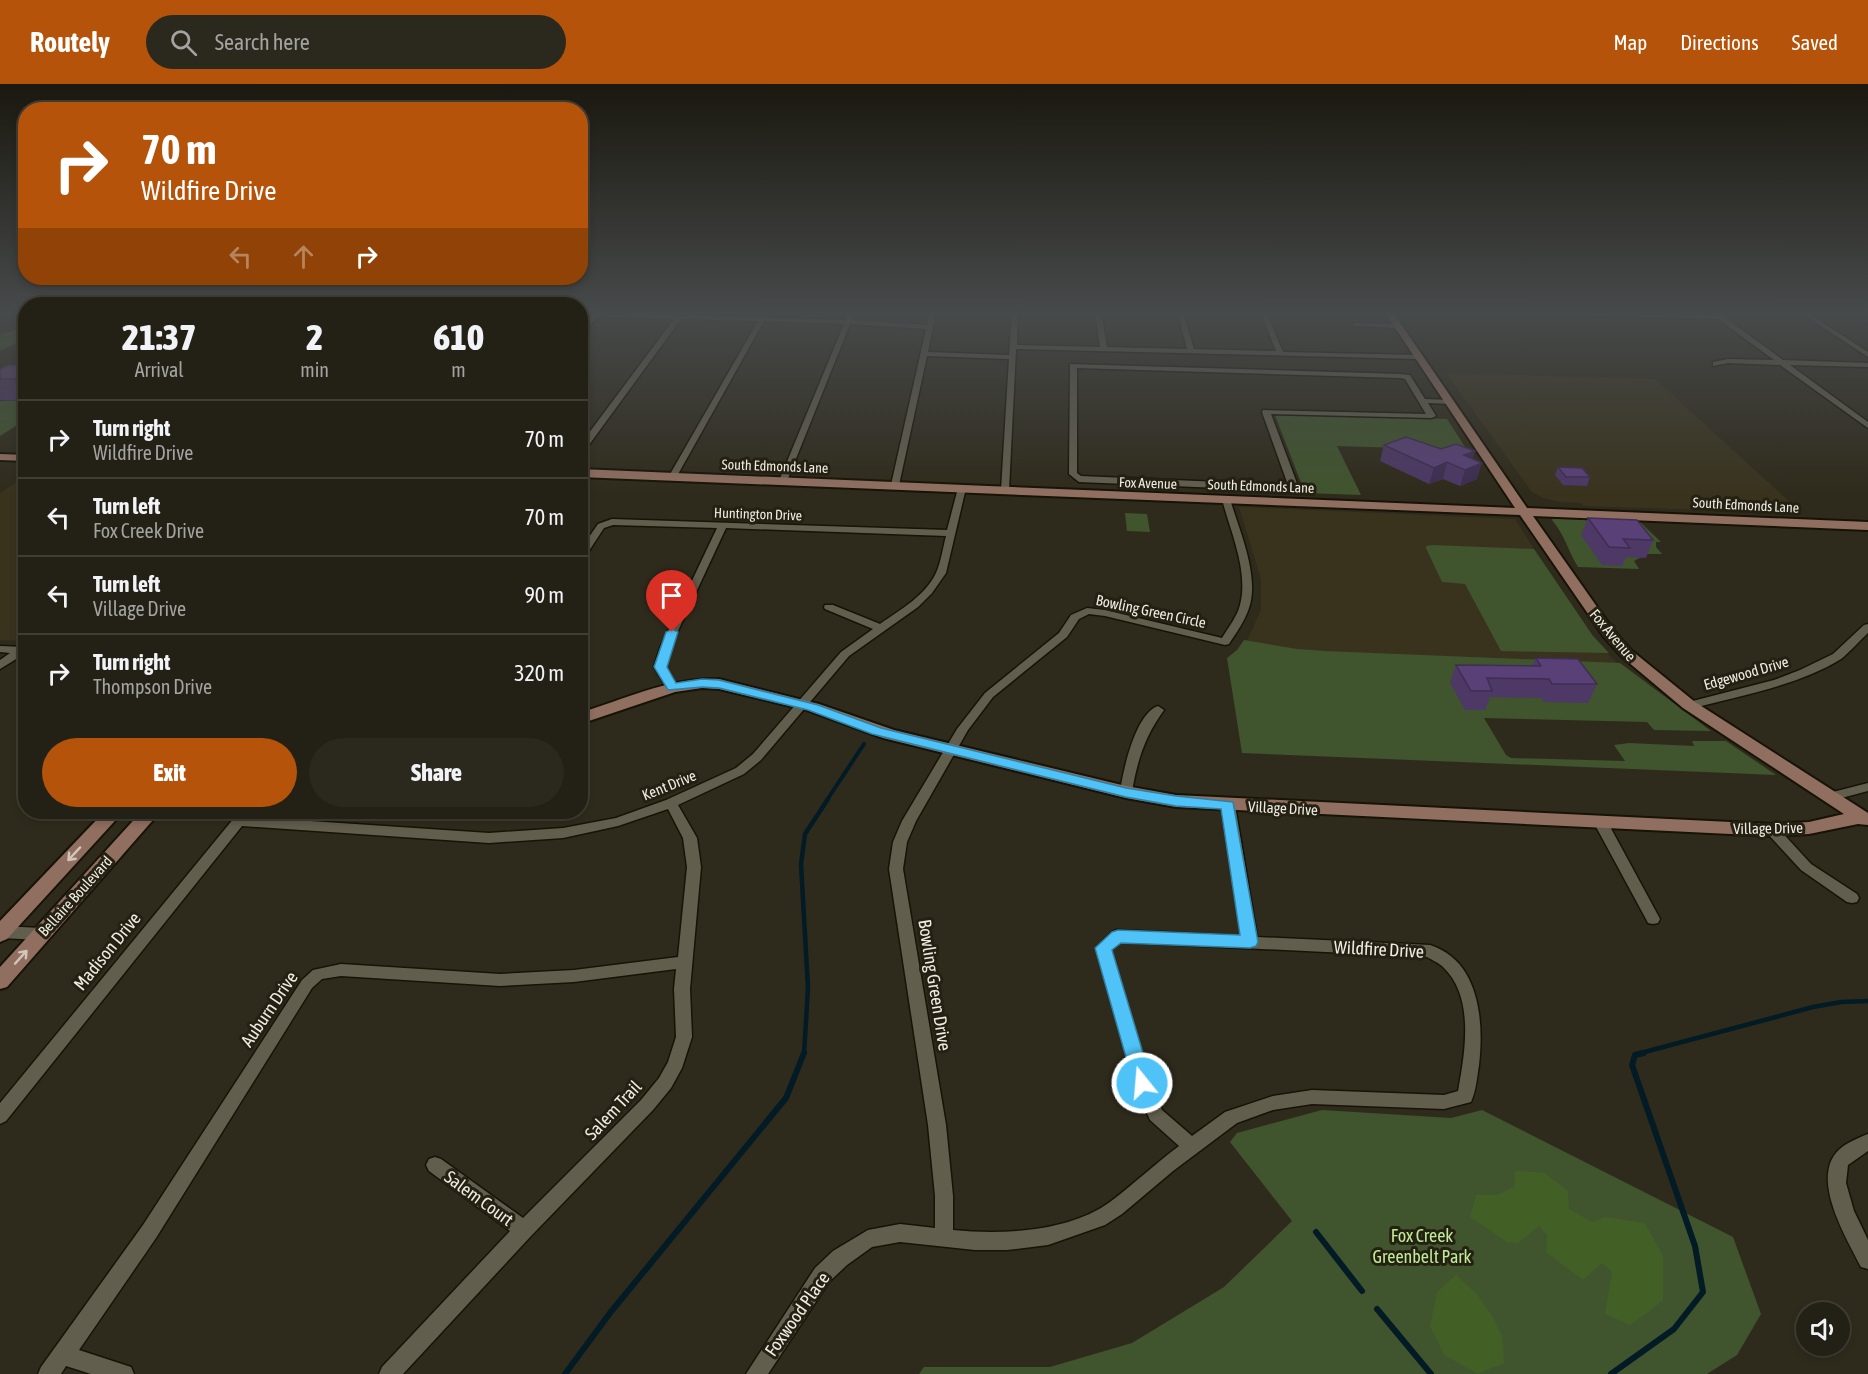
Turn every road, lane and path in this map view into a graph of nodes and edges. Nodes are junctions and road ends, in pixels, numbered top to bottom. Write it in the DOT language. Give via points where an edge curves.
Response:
graph roads {
  1 [pos="639,371"];
  2 [pos="733,371"];
  3 [pos="828,371"];
  4 [pos="919,371"];
  5 [pos="1011,371"];
  6 [pos="1073,371"];
  7 [pos="1243,371"];
  8 [pos="1429,371"];
  9 [pos="1793,371"];
  10 [pos="1425,402"];
  11 [pos="1450,403"];
  12 [pos="1868,426"];
  13 [pos="588,440"];
  14 [pos="0,447"];
  15 [pos="18,448"];
  16 [pos="0,457"];
  17 [pos="18,458"];
  18 [pos="588,473"];
  19 [pos="673,476"];
  20 [pos="783,481"];
  21 [pos="895,486"];
  22 [pos="962,488"];
  23 [pos="1104,488"];
  24 [pos="1263,488"];
  25 [pos="1005,490"];
  26 [pos="1226,499"];
  27 [pos="1267,501"];
  28 [pos="1523,511"];
  29 [pos="723,526"];
  30 [pos="1868,526"];
  31 [pos="952,533"];
  32 [pos="588,546"];
  33 [pos="829,607"];
  34 [pos="1868,627"];
  35 [pos="882,629"];
  36 [pos="0,649"];
  37 [pos="18,650"];
  38 [pos="18,653"];
  39 [pos="0,666"];
  40 [pos="672,687"];
  41 [pos="802,704"];
  42 [pos="1689,705"];
  43 [pos="1158,710"];
  44 [pos="588,716"];
  45 [pos="952,750"];
  46 [pos="1868,787"];
  47 [pos="1126,792"];
  48 [pos="1830,797"];
  49 [pos="671,803"];
  50 [pos="1228,805"];
  51 [pos="107,819"];
  52 [pos="145,819"];
  53 [pos="240,819"];
  54 [pos="276,819"];
  55 [pos="1864,820"];
  56 [pos="1600,823"];
  57 [pos="1772,830"];
  58 [pos="1851,898"];
  59 [pos="1653,919"];
  60 [pos="1,933"];
  61 [pos="42,934"];
  62 [pos="1250,942"];
  63 [pos="686,962"];
  64 [pos="0,981"];
  65 [pos="0,1116"];
  66 [pos="1868,1142"];
  67 [pos="1192,1147"];
  68 [pos="435,1165"];
  69 [pos="524,1230"];
  70 [pos="944,1239"];
  71 [pos="1868,1260"];
  72 [pos="63,1355"];
  73 [pos="48,1374"];
  74 [pos="124,1374"];
  75 [pos="389,1374"];
  76 [pos="756,1374"];
  1 -- 13 [label="street"];
  2 -- 19 [label="street"];
  3 -- 20 [label="street"];
  4 -- 21 [label="street"];
  5 -- 25 [label="street"];
  6 -- 23 [label="street, Fox Avenue" via="1073,474"];
  7 -- 10 [label="street, Fox Avenue" via="1407,377"];
  8 -- 11 [label="street, Fox Avenue"];
  9 -- 12 [label="street"];
  10 -- 11 [label="street"];
  10 -- 24 [label="street, Fox Avenue" via="1432,416 1266,412 1294,486"];
  11 -- 28 [label="street, Fox Avenue"];
  14 -- 15 [label="street"];
  16 -- 17 [label="street"];
  18 -- 19 [label="street, South Edmonds Lane"];
  19 -- 20 [label="street, South Edmonds Lane"];
  20 -- 21 [label="street, South Edmonds Lane"];
  21 -- 22 [label="street, South Edmonds Lane"];
  22 -- 25 [label="street, South Edmonds Lane"];
  22 -- 31 [label="street, Kent Drive"];
  23 -- 24 [label="street, Fox Avenue"];
  23 -- 25 [label="street, South Edmonds Lane"];
  23 -- 26 [label="street, South Edmonds Lane"];
  24 -- 27 [label="street"];
  26 -- 27 [label="street, South Edmonds Lane"];
  26 -- 45 [label="street, Bowling Green Circle" via="1245,572 1246,592 1242,612 1226,642 1087,611 1075,617 1063,634 989,695"];
  27 -- 28 [label="street, South Edmonds Lane"];
  28 -- 30 [label="street, South Edmonds Lane"];
  28 -- 42 [label="street, Fox Avenue" via="1609,634 1630,658"];
  29 -- 31 [label="street, Huntington Drive"];
  29 -- 32 [label="street, Huntington Drive" via="612,522 601,526"];
  29 -- 40 [label="street" via="665,648 660,667"];
  31 -- 35 [label="street, Kent Drive" via="941,573 928,591"];
  33 -- 35 [label="street"];
  34 -- 42 [label="street, Edgewood Drive" via="1838,656 1803,672"];
  35 -- 41 [label="street, Kent Drive" via="845,654"];
  36 -- 37 [label="street"];
  38 -- 39 [label="street"];
  40 -- 41 [label="street, Village Drive" via="719,684"];
  40 -- 44 [label="street, Village Drive"];
  41 -- 45 [label="street, Village Drive" via="877,731"];
  41 -- 49 [label="street, Kent Drive" via="775,738 740,771"];
  42 -- 48 [label="street, Fox Avenue"];
  43 -- 47 [label="street" via="1138,739"];
  45 -- 47 [label="street, Village Drive"];
  45 -- 70 [label="street, Bowling Green Drive" via="909,821 900,842 896,869 937,1125"];
  46 -- 48 [label="street"];
  47 -- 50 [label="street, Village Drive"];
  48 -- 55 [label="street, Fox Avenue"];
  49 -- 54 [label="street, Kent Drive" via="618,822 563,833 489,838"];
  49 -- 63 [label="street, Salem Trail" via="690,838 694,867"];
  50 -- 56 [label="street, Village Drive"];
  50 -- 62 [label="street"];
  51 -- 60 [label="street, Bellaire Boulevard, one-way"];
  52 -- 61 [label="street, Bellaire Boulevard"];
  53 -- 65 [label="street, Madison Drive"];
  55 -- 57 [label="street, Village Drive"];
  56 -- 57 [label="street, Village Drive"];
  56 -- 59 [label="street"];
  57 -- 58 [label="street" via="1806,867"];
  60 -- 61 [label="street"];
  64 -- 61 [label="street, Bellaire Boulevard, one-way"];
  62 -- 67 [label="street, Wildfire Drive" via="1118,936 1103,948 1156,1115"];
  62 -- 67 [label="street, Wildfire Drive" via="1430,951 1444,957 1461,974 1472,1012 1471,1066 1465,1097 1444,1101 1312,1097 1273,1103 1231,1117"];
  63 -- 69 [label="street, Salem Trail" via="682,989 684,1036 665,1083"];
  63 -- 72 [label="street, Auburn Drive" via="573,976 500,980 341,970 318,974 307,984 133,1256"];
  66 -- 71 [label="street" via="1841,1160 1836,1174 1845,1212"];
  67 -- 70 [label="street, Wildfire Drive" via="1098,1219 1038,1237 1007,1241"];
  68 -- 69 [label="street, Salem Court"];
  69 -- 75 [label="street, Salem Trail"];
  70 -- 76 [label="street, Foxwood Place" via="900,1233 868,1239 840,1258 822,1275"];
  72 -- 73 [label="street, Auburn Drive"];
  72 -- 74 [label="street"];
}
